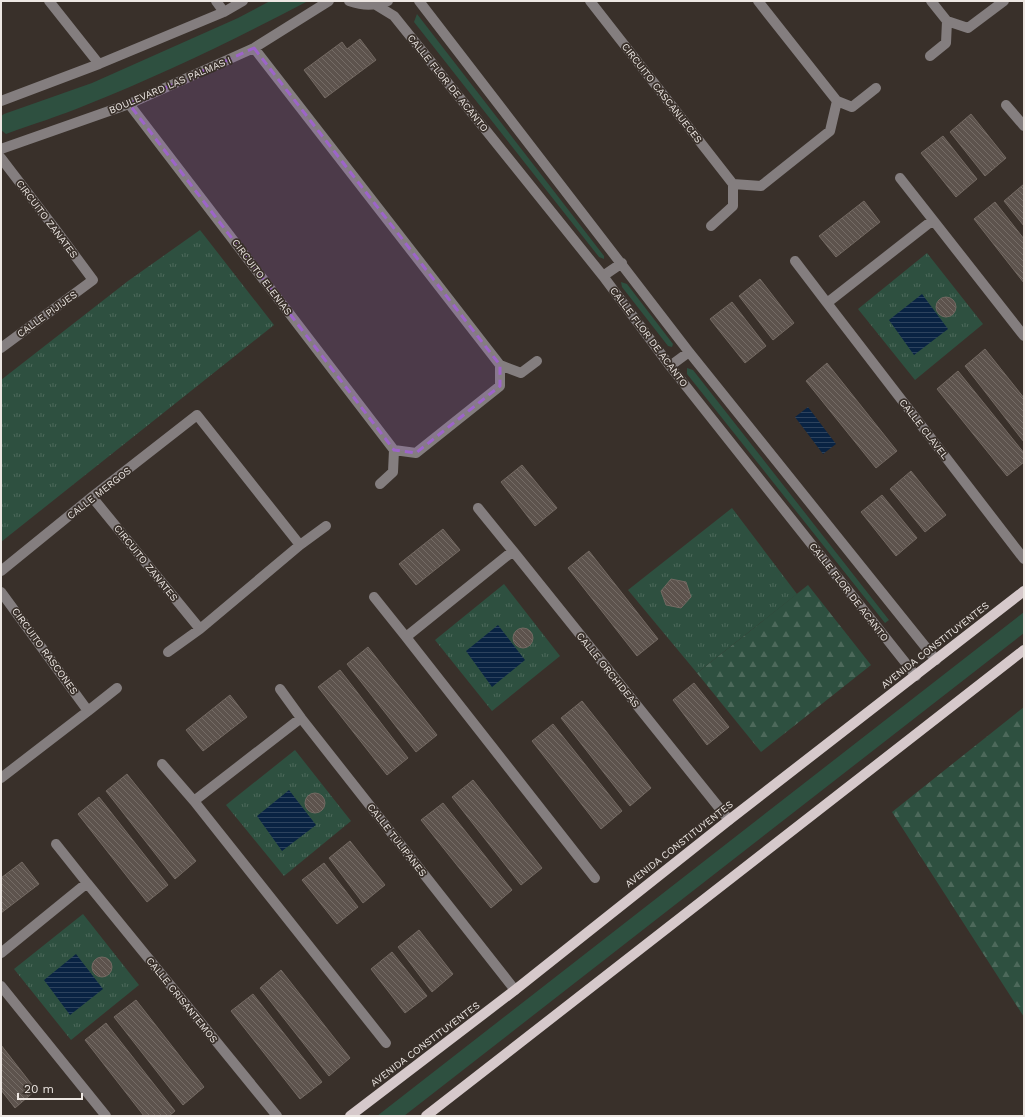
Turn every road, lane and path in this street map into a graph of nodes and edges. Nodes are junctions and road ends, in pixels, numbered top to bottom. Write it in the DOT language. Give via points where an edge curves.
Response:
graph roads {
  1 [pos="49,1"];
  2 [pos="216,1"];
  3 [pos="243,1"];
  4 [pos="329,1"];
  5 [pos="350,1"];
  6 [pos="388,1"];
  7 [pos="419,1"];
  8 [pos="590,1"];
  9 [pos="758,1"];
  10 [pos="932,1"];
  11 [pos="1004,1"];
  12 [pos="376,5"];
  13 [pos="224,12"];
  14 [pos="947,21"];
  15 [pos="254,48"];
  16 [pos="930,56"];
  17 [pos="99,64"];
  18 [pos="876,88"];
  19 [pos="1,100"];
  20 [pos="837,101"];
  21 [pos="129,104"];
  22 [pos="1006,104"];
  23 [pos="1024,126"];
  24 [pos="1,149"];
  25 [pos="1,158"];
  26 [pos="900,178"];
  27 [pos="733,184"];
  28 [pos="933,220"];
  29 [pos="711,226"];
  30 [pos="796,261"];
  31 [pos="622,263"];
  32 [pos="603,276"];
  33 [pos="93,280"];
  34 [pos="827,303"];
  35 [pos="1024,336"];
  36 [pos="1,348"];
  37 [pos="689,352"];
  38 [pos="537,361"];
  39 [pos="500,365"];
  40 [pos="670,366"];
  41 [pos="394,450"];
  42 [pos="380,484"];
  43 [pos="92,498"];
  44 [pos="478,508"];
  45 [pos="326,526"];
  46 [pos="300,545"];
  47 [pos="513,551"];
  48 [pos="1022,556"];
  49 [pos="1,571"];
  50 [pos="1024,591"];
  51 [pos="1,592"];
  52 [pos="374,596"];
  53 [pos="200,629"];
  54 [pos="406,637"];
  55 [pos="1024,650"];
  56 [pos="168,652"];
  57 [pos="936,660"];
  58 [pos="916,676"];
  59 [pos="117,688"];
  60 [pos="280,689"];
  61 [pos="88,711"];
  62 [pos="302,718"];
  63 [pos="162,764"];
  64 [pos="1,778"];
  65 [pos="194,801"];
  66 [pos="729,820"];
  67 [pos="56,844"];
  68 [pos="595,878"];
  69 [pos="87,883"];
  70 [pos="1,953"];
  71 [pos="1,986"];
  72 [pos="515,990"];
  73 [pos="386,1043"];
  74 [pos="106,1116"];
  75 [pos="276,1116"];
  76 [pos="350,1116"];
  77 [pos="426,1116"];
  1 -- 17 [label="street"];
  2 -- 13 [label="street"];
  3 -- 13 [label="street"];
  4 -- 15 [label="street, BOULEVARD LAS PALMAS I"];
  5 -- 12 [label="street" via="360,5"];
  6 -- 12 [label="street"];
  7 -- 31 [label="street"];
  8 -- 27 [label="street, CIRCUITO CASCANUECES"];
  9 -- 20 [label="street"];
  10 -- 14 [label="street"];
  11 -- 14 [label="street" via="968,28"];
  12 -- 32 [label="street, CALLE FLOR DE ACANTO" via="394,16"];
  13 -- 17 [label="street"];
  14 -- 16 [label="street" via="946,43"];
  15 -- 21 [label="street, BOULEVARD LAS PALMAS I"];
  15 -- 39 [label="street"];
  17 -- 19 [label="street"];
  18 -- 20 [label="street" via="852,106"];
  20 -- 27 [label="street" via="830,131 761,186"];
  21 -- 24 [label="street, BOULEVARD LAS PALMAS I"];
  21 -- 41 [label="street, CIRCUITO ELENIAS"];
  22 -- 23 [label="street"];
  25 -- 33 [label="street, CIRCUITO ZANATES"];
  26 -- 28 [label="street"];
  27 -- 29 [label="street" via="733,206"];
  28 -- 34 [label="street"];
  28 -- 35 [label="street"];
  30 -- 34 [label="street, CALLE CLAVEL"];
  31 -- 32 [label="street"];
  31 -- 37 [label="street"];
  32 -- 40 [label="street, CALLE FLOR DE ACANTO"];
  33 -- 36 [label="street, CALLE PIJIJES"];
  34 -- 48 [label="street, CALLE CLAVEL"];
  37 -- 40 [label="street"];
  37 -- 57 [label="street"];
  38 -- 39 [label="street" via="521,373"];
  39 -- 41 [label="street" via="500,386 416,453"];
  40 -- 58 [label="street, CALLE FLOR DE ACANTO"];
  41 -- 42 [label="street" via="393,472"];
  43 -- 46 [label="street, CALLE MERGOS" via="197,415"];
  43 -- 49 [label="street, CALLE MERGOS"];
  43 -- 53 [label="street, CIRCUITO ZANATES"];
  44 -- 47 [label="street, CALLE ORCHIDEAS"];
  45 -- 46 [label="street"];
  46 -- 53 [label="street"];
  47 -- 54 [label="street"];
  47 -- 66 [label="street, CALLE ORCHIDEAS"];
  50 -- 57 [label="main road, AVENIDA CONSTITUYENTES"];
  51 -- 61 [label="street, CIRCUITO RASCONES"];
  52 -- 54 [label="street"];
  53 -- 56 [label="street"];
  54 -- 68 [label="street"];
  55 -- 77 [label="main road"];
  57 -- 58 [label="main road, AVENIDA CONSTITUYENTES"];
  58 -- 66 [label="main road, AVENIDA CONSTITUYENTES"];
  59 -- 61 [label="street"];
  60 -- 62 [label="street, CALLE TULIPANES"];
  61 -- 64 [label="street"];
  62 -- 65 [label="street"];
  62 -- 72 [label="street, CALLE TULIPANES"];
  63 -- 65 [label="street"];
  65 -- 73 [label="street"];
  66 -- 72 [label="main road, AVENIDA CONSTITUYENTES"];
  67 -- 69 [label="street, CALLE CRISANTEMOS"];
  69 -- 70 [label="street"];
  69 -- 75 [label="street, CALLE CRISANTEMOS"];
  71 -- 74 [label="street"];
  72 -- 76 [label="main road, AVENIDA CONSTITUYENTES"];
}
